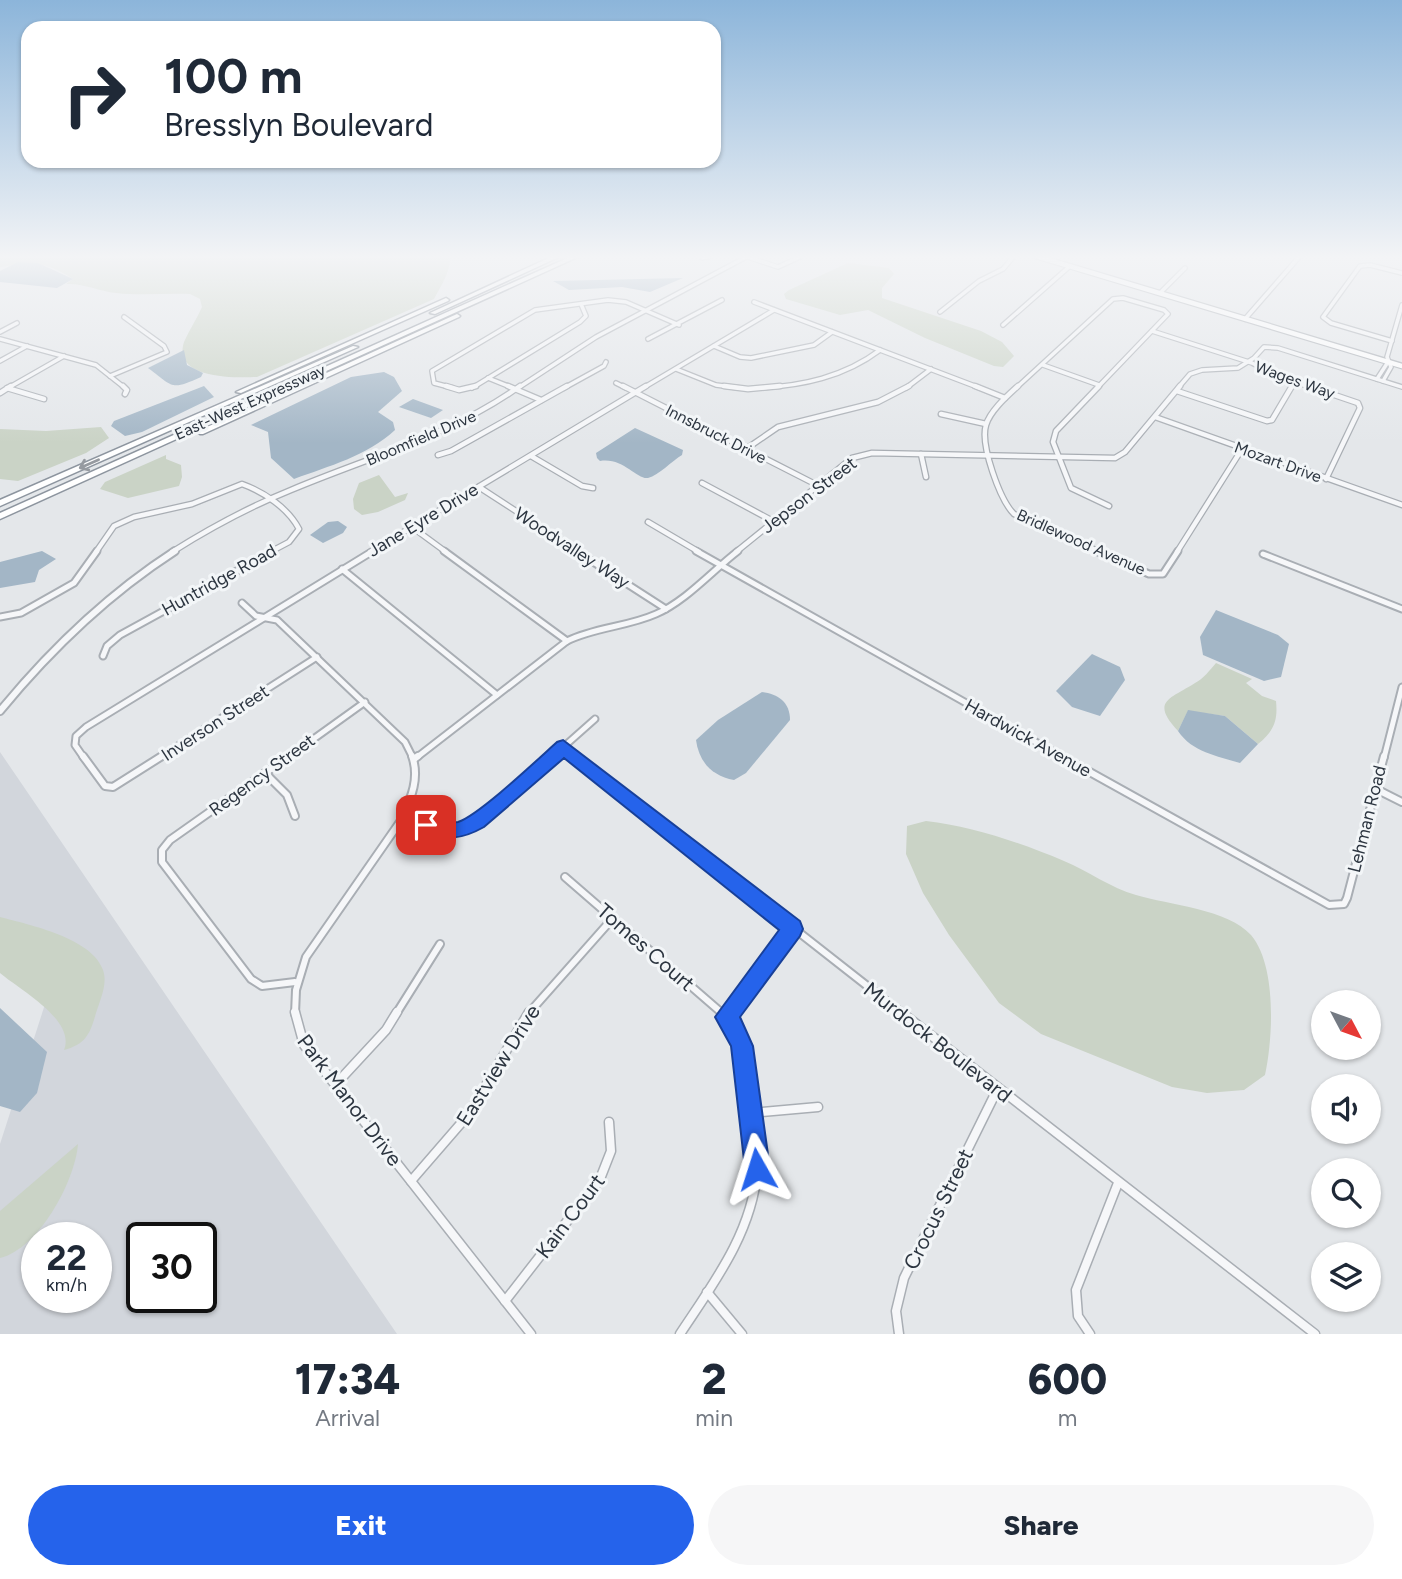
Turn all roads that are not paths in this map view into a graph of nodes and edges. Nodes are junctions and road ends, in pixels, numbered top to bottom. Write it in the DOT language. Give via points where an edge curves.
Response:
graph roads {
  1 [pos="126,318"];
  2 [pos="404,318"];
  3 [pos="451,318"];
  4 [pos="518,318"];
  5 [pos="584,318"];
  6 [pos="630,318"];
  7 [pos="663,318"];
  8 [pos="690,318"];
  9 [pos="760,318"];
  10 [pos="796,318"];
  11 [pos="1011,318"];
  12 [pos="1093,318"];
  13 [pos="1162,318"];
  14 [pos="1325,318"];
  15 [pos="1395,318"];
  16 [pos="1245,319"];
  17 [pos="17,323"];
  18 [pos="678,325"];
  19 [pos="1003,325"];
  20 [pos="1152,331"];
  21 [pos="0,332"];
  22 [pos="832,332"];
  23 [pos="0,339"];
  24 [pos="648,339"];
  25 [pos="1392,341"];
  26 [pos="27,346"];
  27 [pos="714,346"];
  28 [pos="880,350"];
  29 [pos="64,356"];
  30 [pos="0,361"];
  31 [pos="606,362"];
  32 [pos="1388,362"];
  33 [pos="1252,363"];
  34 [pos="1043,365"];
  35 [pos="1402,366"];
  36 [pos="677,369"];
  37 [pos="931,369"];
  38 [pos="110,376"];
  39 [pos="488,378"];
  40 [pos="1377,379"];
  41 [pos="1383,381"];
  42 [pos="1294,382"];
  43 [pos="616,383"];
  44 [pos="1100,385"];
  45 [pos="1402,387"];
  46 [pos="7,388"];
  47 [pos="519,389"];
  48 [pos="1177,391"];
  49 [pos="0,393"];
  50 [pos="636,393"];
  51 [pos="125,394"];
  52 [pos="44,398"];
  53 [pos="1005,398"];
  54 [pos="541,401"];
  55 [pos="941,414"];
  56 [pos="1155,417"];
  57 [pos="986,424"];
  58 [pos="746,449"];
  59 [pos="1242,449"];
  60 [pos="922,454"];
  61 [pos="438,455"];
  62 [pos="531,456"];
  63 [pos="989,457"];
  64 [pos="1057,458"];
  65 [pos="926,477"];
  66 [pos="1326,480"];
  67 [pos="702,483"];
  68 [pos="817,485"];
  69 [pos="479,487"];
  70 [pos="593,488"];
  71 [pos="269,499"];
  72 [pos="0,503"];
  73 [pos="1109,506"];
  74 [pos="1402,506"];
  75 [pos="0,516"];
  76 [pos="648,522"];
  77 [pos="773,522"];
  78 [pos="412,527"];
  79 [pos="1263,554"];
  80 [pos="720,565"];
  81 [pos="342,569"];
  82 [pos="242,603"];
  83 [pos="666,609"];
  84 [pos="1402,609"];
  85 [pos="0,617"];
  86 [pos="265,617"];
  87 [pos="567,640"];
  88 [pos="103,656"];
  89 [pos="317,657"];
  90 [pos="1402,687"];
  91 [pos="497,695"];
  92 [pos="365,702"];
  93 [pos="0,711"];
  94 [pos="595,719"];
  95 [pos="563,747"];
  96 [pos="414,759"];
  97 [pos="265,773"];
  98 [pos="113,787"];
  99 [pos="1376,789"];
  100 [pos="1402,802"];
  101 [pos="295,816"];
  102 [pos="402,819"];
  103 [pos="565,877"];
  104 [pos="1338,907"];
  105 [pos="613,919"];
  106 [pos="793,929"];
  107 [pos="440,944"];
  108 [pos="295,982"];
  109 [pos="726,1017"];
  110 [pos="336,1084"];
  111 [pos="998,1088"];
  112 [pos="818,1107"];
  113 [pos="751,1113"];
  114 [pos="609,1122"];
  115 [pos="411,1181"];
  116 [pos="1118,1183"];
  117 [pos="707,1293"];
  118 [pos="505,1301"];
  119 [pos="531,1334"];
  120 [pos="680,1334"];
  121 [pos="742,1334"];
  122 [pos="899,1334"];
  123 [pos="1090,1334"];
  124 [pos="1315,1334"];
  1 -- 38 [label="street" via="167,352"];
  2 -- 72 [label="highway, East-West Expressway, one-way"];
  3 -- 75 [label="highway" via="308,385"];
  4 -- 39 [label="street" via="432,371 434,383 458,390 474,388"];
  5 -- 39 [label="street"];
  6 -- 47 [label="street, Bloomfield Drive" via="573,350"];
  7 -- 18 [label="street"];
  8 -- 18 [label="street"];
  9 -- 27 [label="street, Jane Eyre Drive"];
  10 -- 22 [label="street"];
  11 -- 19 [label="street"];
  12 -- 34 [label="street"];
  13 -- 20 [label="street"];
  14 -- 25 [label="street"];
  15 -- 25 [label="street"];
  16 -- 32 [label="main road"];
  17 -- 21 [label="street"];
  18 -- 24 [label="street"];
  20 -- 33 [label="street, Wages Way"];
  20 -- 44 [label="street"];
  22 -- 27 [label="street" via="814,345 751,358"];
  22 -- 28 [label="street"];
  23 -- 26 [label="street"];
  25 -- 32 [label="street"];
  26 -- 29 [label="street"];
  26 -- 30 [label="street"];
  27 -- 36 [label="street, Jane Eyre Drive"];
  28 -- 36 [label="street" via="837,375 767,389 716,385"];
  28 -- 37 [label="street"];
  29 -- 38 [label="street" via="96,365"];
  29 -- 46 [label="street"];
  31 -- 54 [label="street"];
  32 -- 35 [label="main road"];
  32 -- 40 [label="street"];
  32 -- 41 [label="street" via="1391,367"];
  33 -- 40 [label="street" via="1264,347 1270,347"];
  33 -- 42 [label="street, Wages Way"];
  33 -- 48 [label="street, Jepson Street" via="1241,370 1203,369 1190,374"];
  34 -- 44 [label="street"];
  34 -- 53 [label="street"];
  36 -- 50 [label="street, Jane Eyre Drive"];
  37 -- 53 [label="street"];
  37 -- 58 [label="street" via="878,402 779,427"];
  38 -- 51 [label="street" via="127,390"];
  39 -- 47 [label="street"];
  40 -- 41 [label="street"];
  41 -- 45 [label="street"];
  42 -- 48 [label="street" via="1272,420 1267,421"];
  42 -- 66 [label="street, Wages Way" via="1350,399 1360,408"];
  43 -- 50 [label="street, Innsbruck Drive"];
  44 -- 64 [label="street" via="1056,430"];
  46 -- 49 [label="street"];
  46 -- 52 [label="street"];
  47 -- 54 [label="street"];
  47 -- 71 [label="street, Bloomfield Drive" via="459,425"];
  48 -- 56 [label="street, Jepson Street"];
  50 -- 58 [label="street, Innsbruck Drive"];
  50 -- 62 [label="street, Jane Eyre Drive"];
  53 -- 57 [label="street"];
  54 -- 61 [label="street"];
  55 -- 57 [label="street"];
  56 -- 59 [label="street, Mozart Drive"];
  56 -- 64 [label="street, Jepson Street" via="1115,458"];
  57 -- 63 [label="street, Bridlewood Avenue"];
  58 -- 68 [label="street, Innsbruck Drive"];
  59 -- 63 [label="street, Bridlewood Avenue" via="1163,574 1156,575 1014,514 1005,505"];
  59 -- 66 [label="street, Mozart Drive"];
  60 -- 63 [label="street, Jepson Street"];
  60 -- 65 [label="street"];
  60 -- 68 [label="street, Jepson Street" via="872,453 852,458"];
  62 -- 69 [label="street, Jane Eyre Drive"];
  62 -- 70 [label="street"];
  63 -- 64 [label="street, Jepson Street"];
  64 -- 73 [label="street" via="1071,488"];
  66 -- 74 [label="street, Mozart Drive"];
  67 -- 77 [label="street"];
  68 -- 77 [label="street, Jepson Street"];
  69 -- 78 [label="street, Jane Eyre Drive"];
  69 -- 83 [label="street, Woodvalley Way"];
  71 -- 85 [label="street" via="240,485 192,504 125,520 110,531 74,583 21,613"];
  71 -- 88 [label="street, Huntridge Road" via="297,521 299,528 289,542 120,635"];
  71 -- 93 [label="street, Bloomfield Drive" via="197,536 117,590 47,656"];
  76 -- 80 [label="street, Hardwick Avenue"];
  77 -- 80 [label="street, Jepson Street"];
  78 -- 81 [label="street, Jane Eyre Drive"];
  78 -- 87 [label="street"];
  79 -- 84 [label="street"];
  80 -- 83 [label="street, Jepson Street"];
  80 -- 104 [label="street, Hardwick Avenue" via="1317,901"];
  81 -- 86 [label="street, Jane Eyre Drive"];
  81 -- 91 [label="street"];
  82 -- 86 [label="street" via="256,616"];
  83 -- 87 [label="street, Jepson Street" via="641,621 591,629"];
  86 -- 89 [label="street" via="277,621"];
  86 -- 98 [label="street, Jane Eyre Drive" via="76,736 75,745 97,776 105,786"];
  87 -- 91 [label="street, Jepson Street"];
  89 -- 92 [label="street"];
  89 -- 98 [label="street, Inverson Street"];
  90 -- 99 [label="street, Lehman Road"];
  91 -- 96 [label="street, Jepson Street"];
  92 -- 96 [label="street" via="395,730"];
  92 -- 97 [label="street, Regency Street"];
  94 -- 95 [label="street"];
  95 -- 102 [label="street" via="463,829 450,832"];
  95 -- 106 [label="street, Murdock Boulevard"];
  96 -- 102 [label="street, Park Manor Drive" via="413,795"];
  97 -- 101 [label="street" via="287,795"];
  97 -- 108 [label="street, Regency Street" via="170,841 162,850 162,862 251,979 262,986"];
  99 -- 100 [label="street"];
  99 -- 104 [label="street, Lehman Road" via="1346,898"];
  102 -- 108 [label="street, Park Manor Drive" via="306,957"];
  103 -- 105 [label="street, Tomes Court"];
  105 -- 109 [label="street, Tomes Court"];
  105 -- 115 [label="street, Eastview Drive" via="541,997 469,1114"];
  106 -- 109 [label="street"];
  106 -- 111 [label="street, Murdock Boulevard"];
  107 -- 110 [label="street" via="386,1030"];
  108 -- 110 [label="street, Park Manor Drive" via="296,1028"];
  109 -- 113 [label="street" via="742,1046"];
  110 -- 115 [label="street, Park Manor Drive"];
  111 -- 116 [label="street, Murdock Boulevard"];
  111 -- 122 [label="street, Crocus Street" via="904,1278 896,1311"];
  112 -- 113 [label="street"];
  113 -- 117 [label="street" via="757,1169 750,1207 734,1247"];
  114 -- 118 [label="street, Kain Court" via="612,1156 600,1179"];
  115 -- 118 [label="street, Park Manor Drive"];
  116 -- 123 [label="street" via="1076,1290 1078,1316"];
  116 -- 124 [label="street, Murdock Boulevard"];
  117 -- 120 [label="street"];
  117 -- 121 [label="street"];
  118 -- 119 [label="street, Park Manor Drive"];
}
